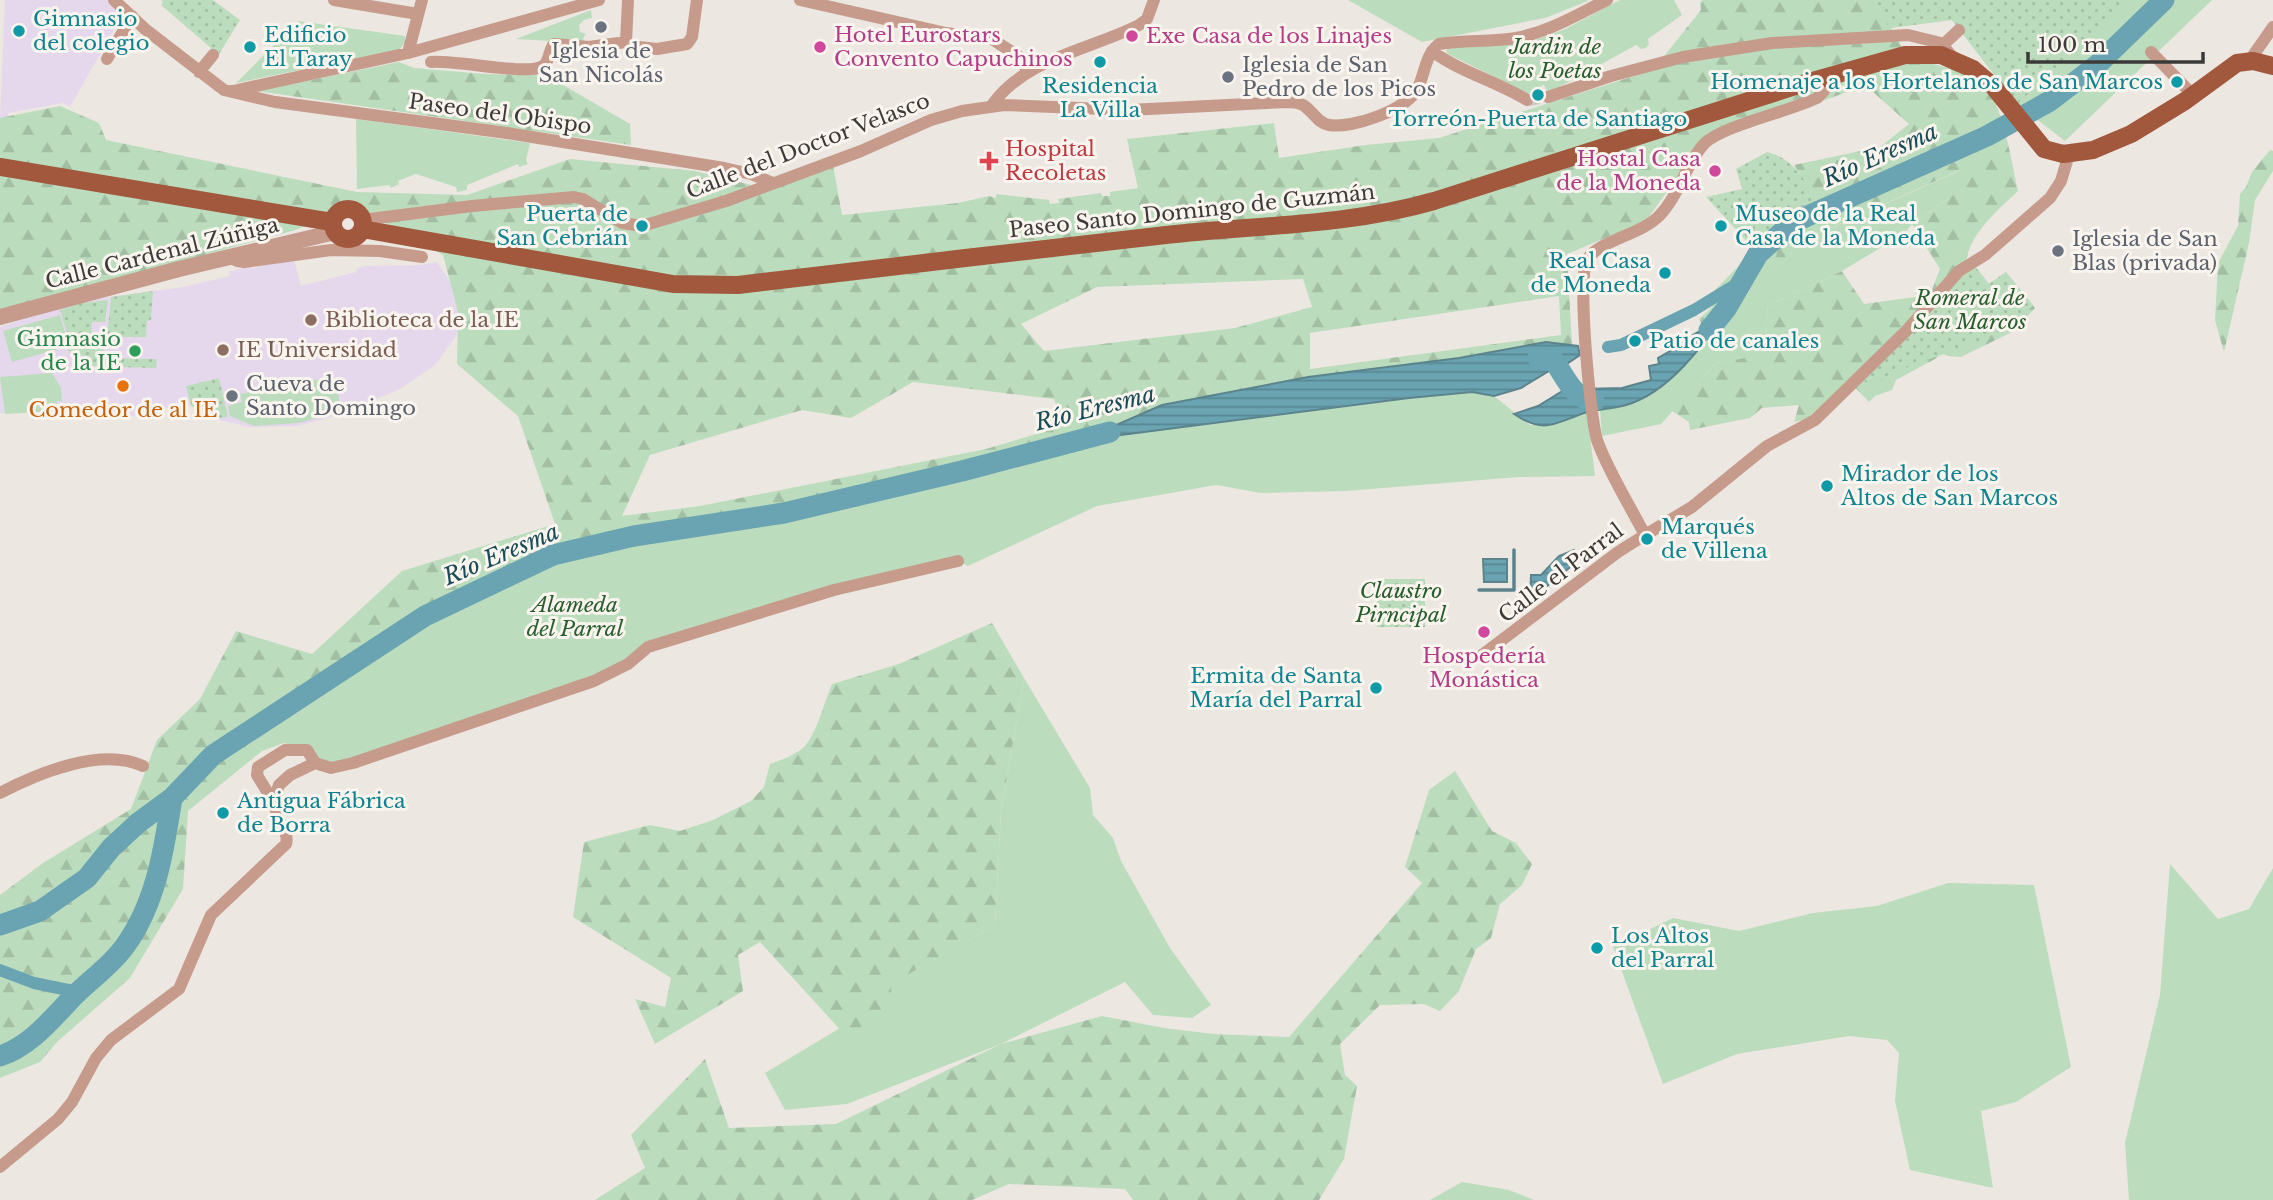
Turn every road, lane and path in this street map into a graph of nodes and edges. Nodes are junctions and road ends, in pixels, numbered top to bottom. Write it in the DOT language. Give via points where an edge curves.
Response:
graph roads {
  1 [pos="114,0"];
  2 [pos="334,0"];
  3 [pos="422,0"];
  4 [pos="599,0"];
  5 [pos="628,0"];
  6 [pos="697,0"];
  7 [pos="800,0"];
  8 [pos="1154,0"];
  9 [pos="1607,0"];
  10 [pos="838,4"];
  11 [pos="418,14"];
  12 [pos="132,16"];
  13 [pos="2273,27"];
  14 [pos="1959,30"];
  15 [pos="631,44"];
  16 [pos="1944,44"];
  17 [pos="1432,51"];
  18 [pos="2151,52"];
  19 [pos="408,53"];
  20 [pos="213,55"];
  21 [pos="107,59"];
  22 [pos="1955,60"];
  23 [pos="2250,60"];
  24 [pos="431,62"];
  25 [pos="2273,66"];
  26 [pos="199,72"];
  27 [pos="1027,72"];
  28 [pos="1825,77"];
  29 [pos="225,90"];
  30 [pos="2193,95"];
  31 [pos="1548,97"];
  32 [pos="1527,100"];
  33 [pos="992,105"];
  34 [pos="2069,154"];
  35 [pos="0,167"];
  36 [pos="773,183"];
  37 [pos="362,225"];
  38 [pos="333,227"];
  39 [pos="228,257"];
  40 [pos="422,257"];
  41 [pos="0,317"];
  42 [pos="1644,535"];
  43 [pos="958,561"];
  44 [pos="1482,655"];
  45 [pos="315,763"];
  46 [pos="143,766"];
  47 [pos="0,793"];
  48 [pos="274,803"];
  49 [pos="0,1167"];
  1 -- 12 [label="street"];
  2 -- 11 [label="street"];
  3 -- 11 [label="street"];
  4 -- 19 [label="street"];
  5 -- 15 [label="street"];
  6 -- 15 [label="street" via="687,44 657,49"];
  7 -- 10 [label="street"];
  8 -- 27 [label="street" via="1151,12 1139,24"];
  9 -- 17 [label="street" via="1537,33 1438,44"];
  10 -- 27 [label="street" via="946,33 992,39 1021,58"];
  11 -- 19 [label="street"];
  12 -- 21 [label="street"];
  12 -- 26 [label="street"];
  13 -- 23 [label="street"];
  14 -- 16 [label="street"];
  15 -- 24 [label="street" via="554,44 540,68"];
  16 -- 22 [label="street"];
  16 -- 31 [label="street" via="1908,35 1872,35 1739,46 1648,66"];
  17 -- 32 [label="street"];
  17 -- 33 [label="street, Calle del Doctor Velasco" via="1417,89 1402,106 1341,125 1323,123 1306,106 1287,102 1129,110"];
  18 -- 30 [label="street"];
  19 -- 29 [label="street"];
  20 -- 26 [label="street"];
  22 -- 28 [label="main road, Paseo Santo Domingo de Guzmán" via="1934,54 1905,55"];
  22 -- 34 [label="main road, Paseo Santo Domingo de Guzmán" via="1981,75 2044,149"];
  23 -- 25 [label="main road"];
  23 -- 30 [label="main road" via="2236,63"];
  26 -- 29 [label="street"];
  27 -- 33 [label="street"];
  28 -- 37 [label="main road, Paseo Santo Domingo de Guzmán" via="1392,213 1169,234 738,285 673,284"];
  28 -- 42 [label="street, Calle el Parral" via="1824,91 1817,98 1706,142 1658,218 1589,257 1583,281 1585,346 1597,439"];
  29 -- 36 [label="street, Paseo del Obispo" via="275,102 724,168"];
  30 -- 34 [label="main road" via="2117,141"];
  33 -- 36 [label="street, Calle del Doctor Velasco" via="950,113"];
  34 -- 42 [label="street" via="2050,198 1956,274 1907,330 1815,420 1768,446 1692,507"];
  35 -- 38 [label="main road"];
  36 -- 37 [label="street, Calle del Doctor Velasco" via="638,226 622,223 574,197 472,206"];
  37 -- 38 [label="main road" via="357,235 347,239"];
  37 -- 38 [label="main road" via="356,211 347,208 337,213"];
  38 -- 39 [label="street, Calle Cardenal Zúñiga"];
  39 -- 40 [label="street" via="244,262 331,250"];
  39 -- 41 [label="street, Calle Cardenal Zúñiga"];
  42 -- 44 [label="street, Calle el Parral"];
  43 -- 45 [label="street" via="834,590 648,647 628,664 594,681 353,763 331,768"];
  45 -- 48 [label="street" via="282,781"];
  45 -- 48 [label="street" via="307,750 289,748 258,767 257,775"];
  46 -- 47 [label="street" via="126,759 82,763 46,772"];
  48 -- 49 [label="street" via="276,818 288,838 286,844 211,915 179,989 111,1040 58,1119"];
}
